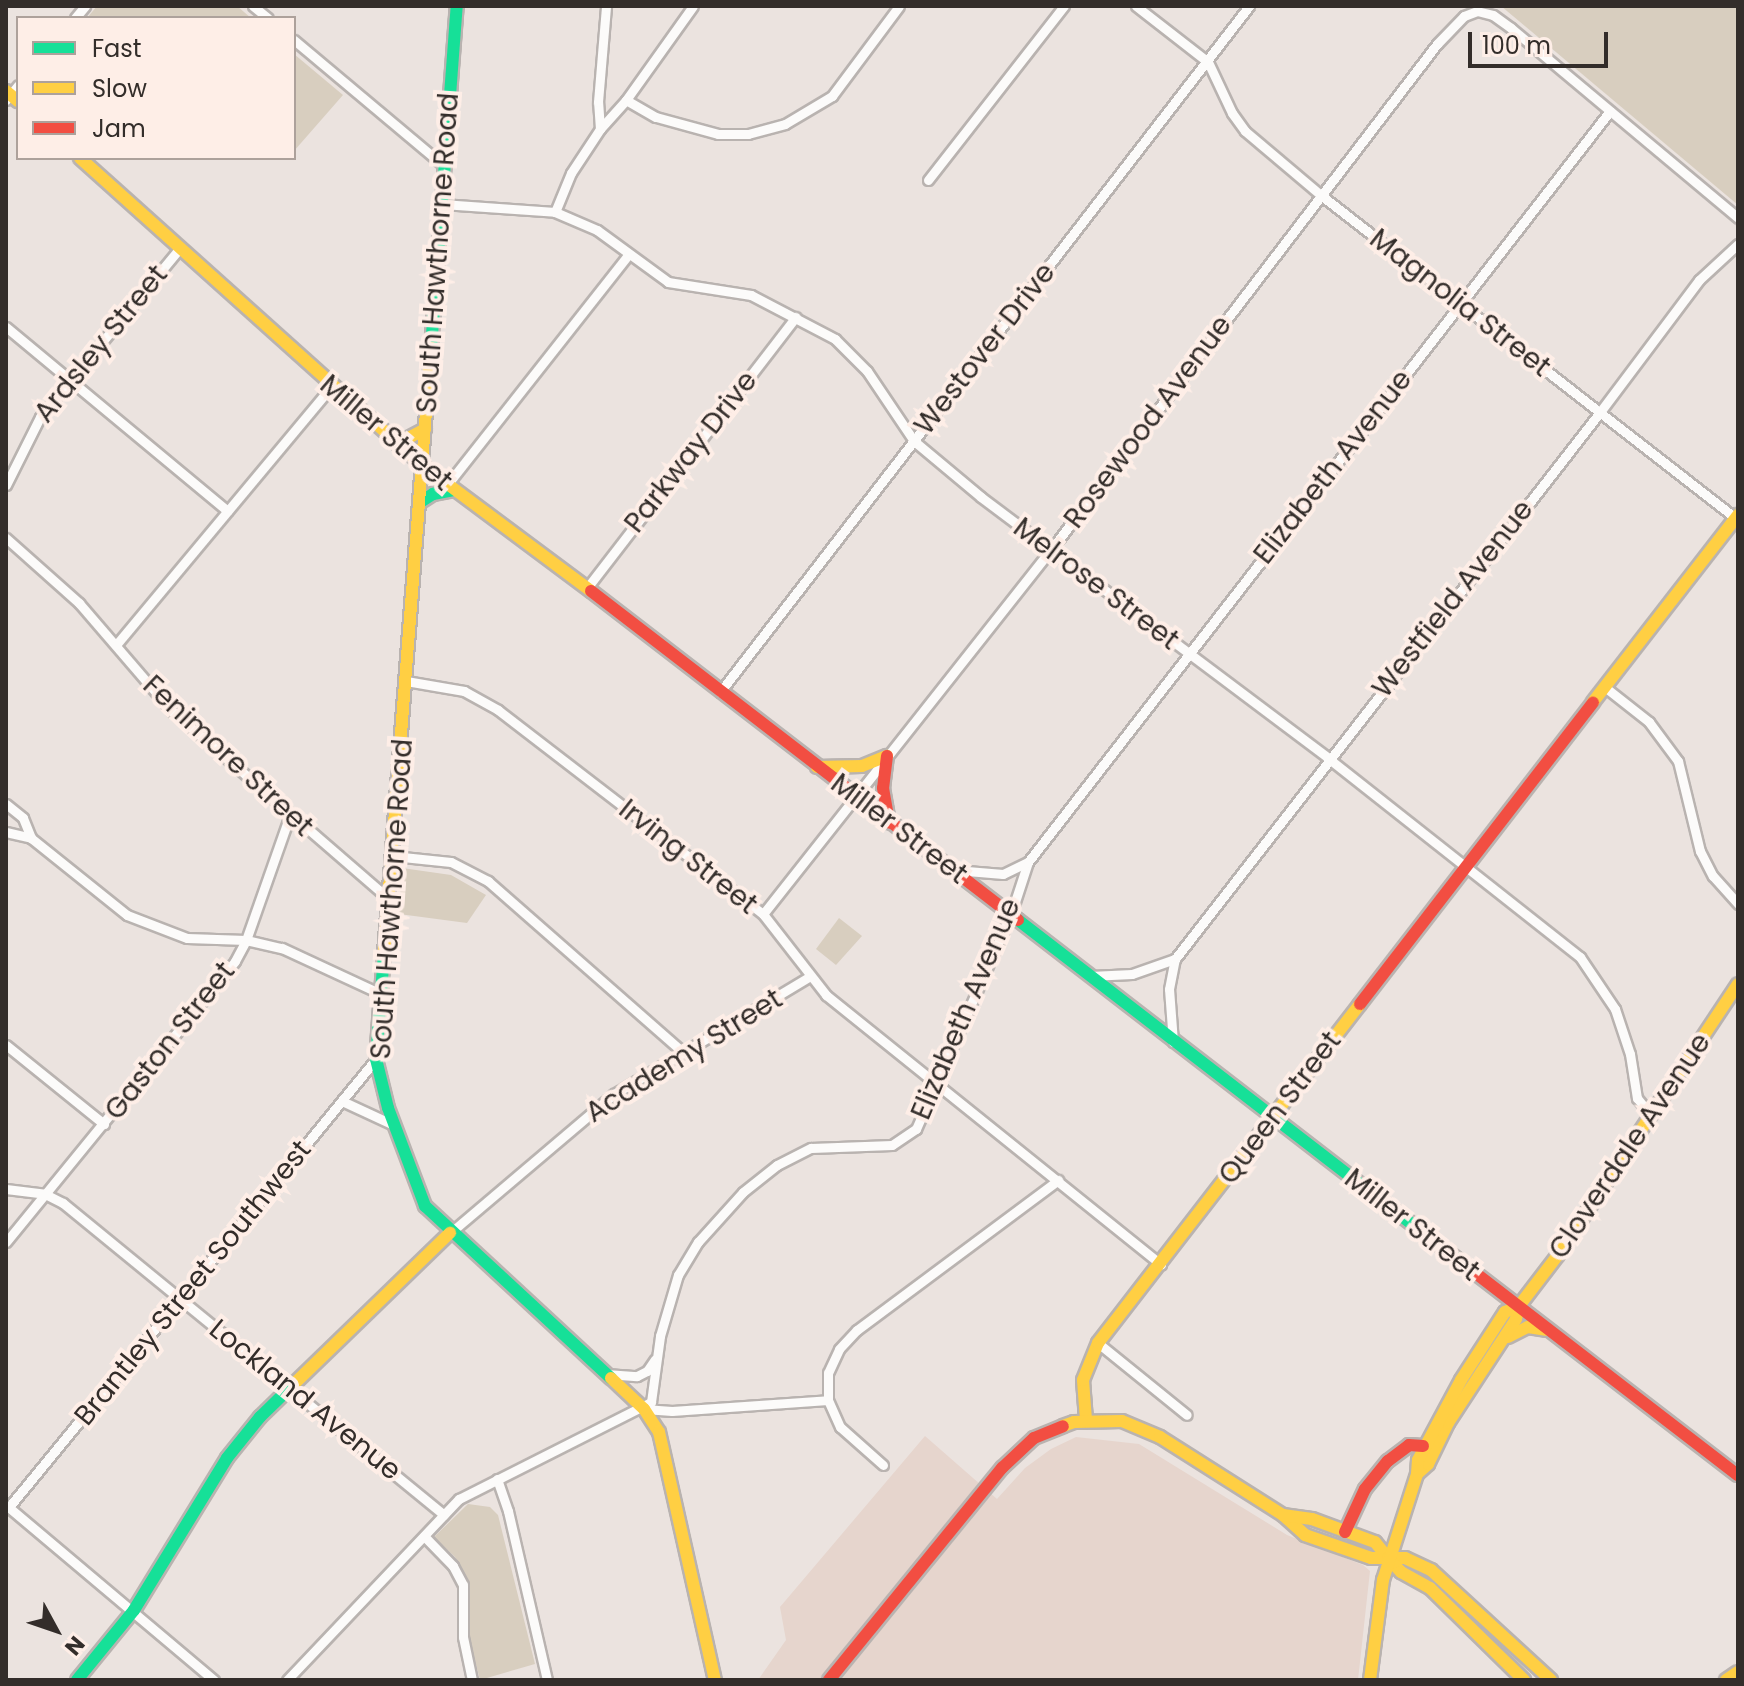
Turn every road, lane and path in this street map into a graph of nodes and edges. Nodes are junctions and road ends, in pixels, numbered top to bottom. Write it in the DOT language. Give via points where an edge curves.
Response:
graph roads {
  1 [pos="457,6"];
  2 [pos="606,6"];
  3 [pos="693,6"];
  4 [pos="899,6"];
  5 [pos="1064,6"];
  6 [pos="1136,6"];
  7 [pos="1249,6"];
  8 [pos="296,42"];
  9 [pos="1208,62"];
  10 [pos="626,100"];
  11 [pos="1610,111"];
  12 [pos="600,129"];
  13 [pos="82,160"];
  14 [pos="444,166"];
  15 [pos="928,180"];
  16 [pos="1322,196"];
  17 [pos="442,204"];
  18 [pos="555,212"];
  19 [pos="1738,218"];
  20 [pos="1738,244"];
  21 [pos="179,249"];
  22 [pos="629,254"];
  23 [pos="1460,303"];
  24 [pos="796,317"];
  25 [pos="6,327"];
  26 [pos="69,379"];
  27 [pos="331,387"];
  28 [pos="1600,412"];
  29 [pos="425,429"];
  30 [pos="914,441"];
  31 [pos="397,444"];
  32 [pos="422,465"];
  33 [pos="6,485"];
  34 [pos="450,488"];
  35 [pos="419,503"];
  36 [pos="228,511"];
  37 [pos="1737,518"];
  38 [pos="6,538"];
  39 [pos="1050,551"];
  40 [pos="587,588"];
  41 [pos="116,645"];
  42 [pos="1189,654"];
  43 [pos="406,681"];
  44 [pos="1606,688"];
  45 [pos="720,692"];
  46 [pos="887,756"];
  47 [pos="1328,758"];
  48 [pos="817,767"];
  49 [pos="855,796"];
  50 [pos="6,804"];
  51 [pos="290,815"];
  52 [pos="889,822"];
  53 [pos="6,832"];
  54 [pos="31,838"];
  55 [pos="393,856"];
  56 [pos="1028,862"];
  57 [pos="1467,867"];
  58 [pos="952,870"];
  59 [pos="389,899"];
  60 [pos="1738,904"];
  61 [pos="763,914"];
  62 [pos="1011,914"];
  63 [pos="246,940"];
  64 [pos="1175,959"];
  65 [pos="810,976"];
  66 [pos="1090,976"];
  67 [pos="1738,984"];
  68 [pos="381,994"];
  69 [pos="1173,1042"];
  70 [pos="6,1045"];
  71 [pos="684,1053"];
  72 [pos="376,1059"];
  73 [pos="936,1084"];
  74 [pos="342,1101"];
  75 [pos="1651,1115"];
  76 [pos="1272,1118"];
  77 [pos="104,1124"];
  78 [pos="394,1125"];
  79 [pos="1058,1180"];
  80 [pos="6,1189"];
  81 [pos="45,1194"];
  82 [pos="450,1233"];
  83 [pos="6,1242"];
  84 [pos="1161,1264"];
  85 [pos="182,1299"];
  86 [pos="1519,1306"];
  87 [pos="1555,1333"];
  88 [pos="1502,1341"];
  89 [pos="1098,1343"];
  90 [pos="657,1356"];
  91 [pos="606,1374"];
  92 [pos="290,1386"];
  93 [pos="828,1400"];
  94 [pos="644,1409"];
  95 [pos="1187,1415"];
  96 [pos="1086,1420"];
  97 [pos="1423,1446"];
  98 [pos="883,1465"];
  99 [pos="1417,1474"];
  100 [pos="1738,1475"];
  101 [pos="497,1479"];
  102 [pos="8,1506"];
  103 [pos="444,1515"];
  104 [pos="1283,1515"];
  105 [pos="1345,1532"];
  106 [pos="424,1536"];
  107 [pos="1388,1558"];
  108 [pos="134,1610"];
  109 [pos="1738,1672"];
  110 [pos="77,1680"];
  111 [pos="214,1680"];
  112 [pos="287,1680"];
  113 [pos="472,1680"];
  114 [pos="547,1680"];
  115 [pos="715,1680"];
  116 [pos="829,1680"];
  117 [pos="1370,1680"];
  118 [pos="1524,1680"];
  119 [pos="1551,1680"];
  120 [pos="1726,1680"];
  1 -- 14 [label="main road, South Hawthorne Road"];
  2 -- 12 [label="street"];
  3 -- 10 [label="street"];
  4 -- 10 [label="street" via="832,96 785,124 748,134 718,134 680,126"];
  5 -- 15 [label="street"];
  6 -- 9 [label="street"];
  7 -- 9 [label="street, Westover Drive"];
  8 -- 14 [label="street"];
  9 -- 16 [label="street, Magnolia Street" via="1245,131"];
  9 -- 30 [label="street, Westover Drive"];
  10 -- 12 [label="street"];
  11 -- 16 [label="street, Rosewood Avenue" via="1511,28 1477,11 1450,28"];
  11 -- 19 [label="street"];
  11 -- 23 [label="street, Elizabeth Avenue"];
  12 -- 18 [label="street" via="571,173"];
  13 -- 21 [label="main road, Miller Street"];
  14 -- 17 [label="main road, South Hawthorne Road"];
  16 -- 23 [label="street, Magnolia Street"];
  16 -- 39 [label="street, Rosewood Avenue"];
  17 -- 18 [label="street, Melrose Street"];
  17 -- 29 [label="main road, South Hawthorne Road"];
  18 -- 22 [label="street, Melrose Street" via="597,230"];
  20 -- 28 [label="street, Westfield Avenue" via="1699,280"];
  21 -- 26 [label="street, Ardsley Street"];
  21 -- 27 [label="main road, Miller Street"];
  22 -- 24 [label="street, Melrose Street" via="668,282 751,295"];
  22 -- 34 [label="street"];
  23 -- 28 [label="street, Magnolia Street"];
  23 -- 42 [label="street, Elizabeth Avenue"];
  24 -- 30 [label="street, Melrose Street" via="852,355"];
  24 -- 40 [label="street, Parkway Drive"];
  25 -- 26 [label="street"];
  26 -- 33 [label="street, Ardsley Street" via="25,441"];
  26 -- 36 [label="street"];
  27 -- 31 [label="main road, Miller Street"];
  27 -- 36 [label="street"];
  28 -- 37 [label="street, Magnolia Street"];
  28 -- 47 [label="street, Westfield Avenue"];
  29 -- 31 [label="main road"];
  29 -- 32 [label="main road, South Hawthorne Road"];
  30 -- 39 [label="street, Melrose Street"];
  30 -- 45 [label="street, Westover Drive"];
  31 -- 32 [label="main road, Miller Street"];
  32 -- 34 [label="main road, Miller Street"];
  32 -- 35 [label="main road, South Hawthorne Road"];
  34 -- 35 [label="main road"];
  34 -- 40 [label="main road, Miller Street"];
  35 -- 43 [label="main road, South Hawthorne Road"];
  36 -- 41 [label="street"];
  37 -- 44 [label="main road, Queen Street"];
  38 -- 41 [label="street, Fenimore Street" via="54,577"];
  39 -- 42 [label="street, Melrose Street"];
  39 -- 46 [label="street, Rosewood Avenue"];
  40 -- 45 [label="main road, Miller Street"];
  41 -- 51 [label="street, Fenimore Street" via="172,711"];
  42 -- 47 [label="street, Melrose Street"];
  42 -- 56 [label="street, Elizabeth Avenue"];
  43 -- 55 [label="main road, South Hawthorne Road"];
  43 -- 61 [label="street, Irving Street" via="464,691 498,710"];
  44 -- 57 [label="main road, Queen Street"];
  44 -- 60 [label="street" via="1649,722 1678,761 1700,851 1713,876"];
  45 -- 48 [label="main road, Miller Street"];
  46 -- 48 [label="main road" via="862,766"];
  46 -- 49 [label="street, Rosewood Avenue"];
  46 -- 52 [label="main road" via="883,788"];
  47 -- 57 [label="street, Melrose Street"];
  47 -- 64 [label="street, Westfield Avenue"];
  48 -- 49 [label="main road, Miller Street"];
  49 -- 52 [label="main road, Miller Street"];
  49 -- 61 [label="street, Rosewood Avenue"];
  50 -- 54 [label="street" via="23,818"];
  51 -- 59 [label="street, Fenimore Street"];
  51 -- 63 [label="street, Gaston Street"];
  52 -- 58 [label="main road, Miller Street"];
  53 -- 54 [label="street"];
  54 -- 63 [label="street" via="112,906 146,925 187,938"];
  55 -- 59 [label="main road, South Hawthorne Road"];
  55 -- 71 [label="street" via="451,862 488,881"];
  56 -- 58 [label="street, Elizabeth Avenue" via="1003,874"];
  56 -- 62 [label="street, Elizabeth Avenue"];
  57 -- 75 [label="street, Melrose Street" via="1564,942 1596,976 1623,1029 1637,1098"];
  57 -- 76 [label="main road, Queen Street"];
  58 -- 62 [label="main road, Miller Street"];
  59 -- 68 [label="main road, South Hawthorne Road"];
  61 -- 65 [label="street, Irving Street"];
  62 -- 66 [label="main road, Miller Street"];
  62 -- 73 [label="street, Elizabeth Avenue"];
  63 -- 68 [label="street" via="301,956"];
  63 -- 77 [label="street, Gaston Street" via="235,961"];
  64 -- 66 [label="street" via="1132,974"];
  64 -- 69 [label="street, Westfield Avenue" via="1169,989"];
  65 -- 71 [label="street, Academy Street"];
  65 -- 73 [label="street, Irving Street" via="826,995"];
  66 -- 69 [label="main road, Miller Street"];
  67 -- 75 [label="main road, Cloverdale Avenue"];
  68 -- 72 [label="main road, South Hawthorne Road"];
  69 -- 76 [label="main road, Miller Street"];
  70 -- 77 [label="street"];
  71 -- 82 [label="street, Academy Street" via="588,1114"];
  72 -- 74 [label="street, Brantley Street Southwest"];
  72 -- 78 [label="main road, South Hawthorne Road"];
  73 -- 79 [label="street, Irving Street"];
  73 -- 90 [label="street, Elizabeth Avenue" via="921,1122 900,1142 811,1148 777,1165 743,1192 686,1260 668,1299"];
  74 -- 78 [label="street"];
  74 -- 85 [label="street, Brantley Street Southwest"];
  75 -- 86 [label="main road, Cloverdale Avenue"];
  76 -- 84 [label="main road, Queen Street"];
  76 -- 86 [label="main road, Miller Street"];
  77 -- 81 [label="street, Gaston Street"];
  78 -- 82 [label="main road, South Hawthorne Road" via="419,1196"];
  79 -- 84 [label="street, Irving Street"];
  79 -- 93 [label="street" via="845,1340 830,1364"];
  80 -- 81 [label="street, Lockland Avenue"];
  81 -- 83 [label="street, Gaston Street"];
  81 -- 85 [label="street, Lockland Avenue"];
  82 -- 91 [label="main road, South Hawthorne Road"];
  82 -- 92 [label="main road"];
  84 -- 89 [label="main road, Queen Street"];
  85 -- 92 [label="street, Lockland Avenue"];
  85 -- 102 [label="street, Brantley Street Southwest"];
  86 -- 87 [label="main road, Miller Street"];
  86 -- 88 [label="main road, Cloverdale Avenue"];
  86 -- 97 [label="main road, Cloverdale Avenue" via="1505,1312"];
  87 -- 88 [label="main road" via="1528,1327"];
  87 -- 100 [label="main road, Miller Street"];
  88 -- 99 [label="main road, Cloverdale Avenue"];
  89 -- 95 [label="street"];
  89 -- 96 [label="main road, Queen Street" via="1083,1380"];
  90 -- 91 [label="street" via="637,1376"];
  90 -- 94 [label="street, Elizabeth Avenue" via="653,1394"];
  91 -- 94 [label="main road, South Hawthorne Road"];
  92 -- 103 [label="street, Lockland Avenue"];
  92 -- 108 [label="main road" via="227,1458"];
  93 -- 94 [label="street"];
  93 -- 98 [label="street" via="840,1427"];
  94 -- 101 [label="street"];
  94 -- 115 [label="main road, South Hawthorne Road" via="663,1445"];
  96 -- 104 [label="main road" via="1122,1421 1160,1437"];
  96 -- 116 [label="main road" via="1034,1438 1002,1468"];
  97 -- 99 [label="main road, Cloverdale Avenue"];
  97 -- 105 [label="main road" via="1405,1447 1388,1461 1365,1489"];
  99 -- 107 [label="main road, Cloverdale Avenue"];
  101 -- 103 [label="street" via="474,1489"];
  101 -- 114 [label="street"];
  102 -- 108 [label="street"];
  103 -- 106 [label="street"];
  104 -- 105 [label="main road"];
  104 -- 107 [label="main road" via="1305,1535 1371,1558"];
  105 -- 107 [label="main road" via="1375,1542"];
  106 -- 112 [label="street"];
  106 -- 113 [label="street" via="453,1566 463,1585 463,1637"];
  107 -- 117 [label="main road, Cloverdale Avenue"];
  107 -- 118 [label="main road" via="1438,1595"];
  107 -- 119 [label="main road" via="1405,1558 1431,1570"];
  108 -- 110 [label="main road"];
  108 -- 111 [label="street"];
  109 -- 120 [label="main road"];
}
